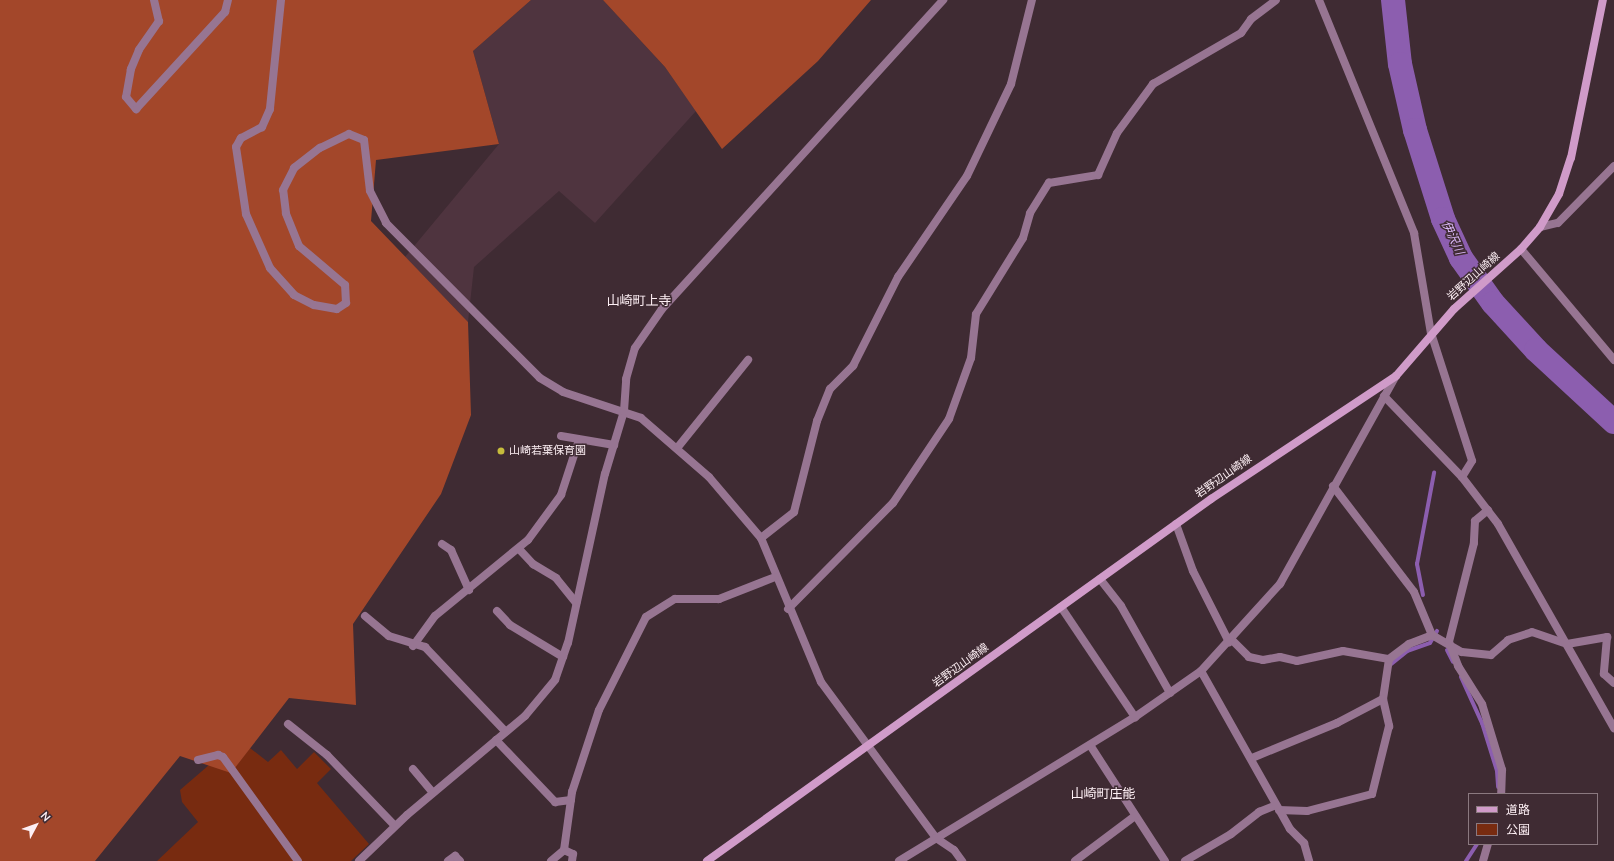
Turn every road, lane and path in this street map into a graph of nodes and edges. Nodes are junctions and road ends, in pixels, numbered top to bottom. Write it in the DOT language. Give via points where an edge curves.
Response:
graph roads {
  1 [pos="154,0"];
  2 [pos="228,0"];
  3 [pos="281,0"];
  4 [pos="943,0"];
  5 [pos="1032,0"];
  6 [pos="1276,0"];
  7 [pos="1319,0"];
  8 [pos="1603,0"];
  9 [pos="1614,166"];
  10 [pos="1540,227"];
  11 [pos="1518,251"];
  12 [pos="1431,333"];
  13 [pos="748,360"];
  14 [pos="1614,360"];
  15 [pos="1396,376"];
  16 [pos="1384,396"];
  17 [pos="624,411"];
  18 [pos="561,436"];
  19 [pos="579,440"];
  20 [pos="614,445"];
  21 [pos="678,447"];
  22 [pos="1462,477"];
  23 [pos="1334,486"];
  24 [pos="1488,510"];
  25 [pos="1176,524"];
  26 [pos="761,538"];
  27 [pos="442,544"];
  28 [pos="520,549"];
  29 [pos="775,577"];
  30 [pos="1100,579"];
  31 [pos="469,590"];
  32 [pos="576,603"];
  33 [pos="1061,607"];
  34 [pos="788,609"];
  35 [pos="497,611"];
  36 [pos="365,616"];
  37 [pos="1432,635"];
  38 [pos="1230,641"];
  39 [pos="1449,642"];
  40 [pos="1567,644"];
  41 [pos="412,646"];
  42 [pos="563,657"];
  43 [pos="1389,659"];
  44 [pos="1201,671"];
  45 [pos="1614,683"];
  46 [pos="1170,693"];
  47 [pos="1383,699"];
  48 [pos="1135,717"];
  49 [pos="288,724"];
  50 [pos="1614,728"];
  51 [pos="506,732"];
  52 [pos="496,740"];
  53 [pos="1090,745"];
  54 [pos="868,747"];
  55 [pos="1252,758"];
  56 [pos="198,760"];
  57 [pos="413,769"];
  58 [pos="433,793"];
  59 [pos="1501,793"];
  60 [pos="570,800"];
  61 [pos="1277,808"];
  62 [pos="1135,816"];
  63 [pos="395,826"];
  64 [pos="936,838"];
  65 [pos="1488,845"];
  66 [pos="564,850"];
  67 [pos="298,861"];
  68 [pos="359,861"];
  69 [pos="448,861"];
  70 [pos="460,861"];
  71 [pos="551,861"];
  72 [pos="572,861"];
  73 [pos="707,861"];
  74 [pos="899,861"];
  75 [pos="962,861"];
  76 [pos="1074,861"];
  77 [pos="1165,861"];
  78 [pos="1185,861"];
  79 [pos="1309,861"];
  80 [pos="1483,861"];
  1 -- 2 [label="street" via="159,21 139,50 126,97 136,109 225,12"];
  3 -- 17 [label="street" via="270,109 262,127 241,138 236,147 246,214 270,268 294,295 314,305 337,309 346,303 345,285 299,246 286,213 283,190 294,168 320,148 350,134 364,140 370,191 386,223 540,378 563,392"];
  4 -- 17 [label="street" via="662,308 635,348 626,379"];
  5 -- 26 [label="street" via="1011,84 967,176 898,277 853,366 830,389 817,421 794,512"];
  6 -- 34 [label="street" via="1250,19 1241,33 1153,84 1117,133 1098,175 1049,183 1030,213 1023,238 976,314 972,358 949,419 893,503"];
  7 -- 12 [label="street" via="1414,233"];
  8 -- 10 [label="main road, 岩野辺山崎線" via="1571,158 1559,194"];
  9 -- 10 [label="street" via="1558,223"];
  10 -- 11 [label="main road, 岩野辺山崎線"];
  11 -- 12 [label="main road, 岩野辺山崎線"];
  11 -- 14 [label="street"];
  12 -- 15 [label="main road, 岩野辺山崎線"];
  12 -- 22 [label="street" via="1472,461"];
  13 -- 21 [label="street"];
  15 -- 16 [label="street"];
  15 -- 25 [label="main road, 岩野辺山崎線"];
  16 -- 22 [label="street"];
  16 -- 23 [label="street"];
  17 -- 20 [label="street"];
  17 -- 21 [label="street" via="641,418"];
  18 -- 19 [label="street"];
  19 -- 20 [label="street"];
  19 -- 28 [label="street" via="561,495"];
  20 -- 32 [label="street"];
  21 -- 26 [label="street"];
  22 -- 24 [label="street"];
  23 -- 37 [label="street" via="1414,592"];
  23 -- 38 [label="street" via="1280,584"];
  24 -- 39 [label="street" via="1476,521 1474,543"];
  24 -- 40 [label="street" via="1520,559"];
  25 -- 30 [label="main road, 岩野辺山崎線"];
  25 -- 38 [label="street" via="1193,571"];
  26 -- 29 [label="street"];
  27 -- 31 [label="street" via="451,550"];
  28 -- 31 [label="street"];
  28 -- 32 [label="street" via="533,564 556,578"];
  29 -- 34 [label="street"];
  29 -- 60 [label="street" via="719,599 675,599 646,618 599,710"];
  30 -- 33 [label="main road, 岩野辺山崎線"];
  30 -- 46 [label="street" via="1121,606"];
  31 -- 41 [label="street" via="435,616"];
  32 -- 42 [label="street"];
  33 -- 48 [label="street"];
  33 -- 54 [label="main road, 岩野辺山崎線"];
  34 -- 54 [label="street" via="821,682"];
  35 -- 42 [label="street" via="510,625"];
  36 -- 41 [label="street" via="389,636"];
  37 -- 39 [label="street"];
  37 -- 43 [label="street" via="1409,644"];
  38 -- 43 [label="street" via="1249,657 1263,660 1280,657 1297,661 1344,651"];
  38 -- 44 [label="street"];
  39 -- 40 [label="street" via="1462,652 1491,655 1508,640 1532,632"];
  39 -- 59 [label="street" via="1458,666 1482,704 1502,770"];
  40 -- 45 [label="street" via="1607,637 1604,674"];
  40 -- 50 [label="street"];
  41 -- 51 [label="street" via="425,647"];
  42 -- 51 [label="street" via="555,680 525,716"];
  43 -- 47 [label="street"];
  44 -- 46 [label="street"];
  44 -- 55 [label="street"];
  46 -- 48 [label="street"];
  47 -- 55 [label="street" via="1337,723"];
  47 -- 61 [label="street" via="1389,726 1372,794 1307,811"];
  48 -- 53 [label="street"];
  49 -- 63 [label="street" via="327,755"];
  51 -- 52 [label="street"];
  52 -- 58 [label="street"];
  52 -- 60 [label="street" via="555,802"];
  53 -- 62 [label="street"];
  53 -- 64 [label="street"];
  54 -- 64 [label="street"];
  54 -- 73 [label="main road, 岩野辺山崎線"];
  55 -- 61 [label="street"];
  56 -- 67 [label="street" via="218,755 223,757"];
  57 -- 58 [label="street"];
  58 -- 63 [label="street"];
  60 -- 66 [label="street"];
  61 -- 78 [label="street" via="1259,812 1232,834"];
  61 -- 79 [label="street" via="1290,829 1304,843"];
  62 -- 76 [label="street"];
  62 -- 77 [label="street"];
  63 -- 68 [label="street"];
  64 -- 74 [label="street"];
  64 -- 75 [label="street" via="954,850"];
  65 -- 80 [label="street"];
  66 -- 71 [label="street"];
  66 -- 72 [label="street" via="573,854"];
  69 -- 70 [label="street" via="455,856"];
}
